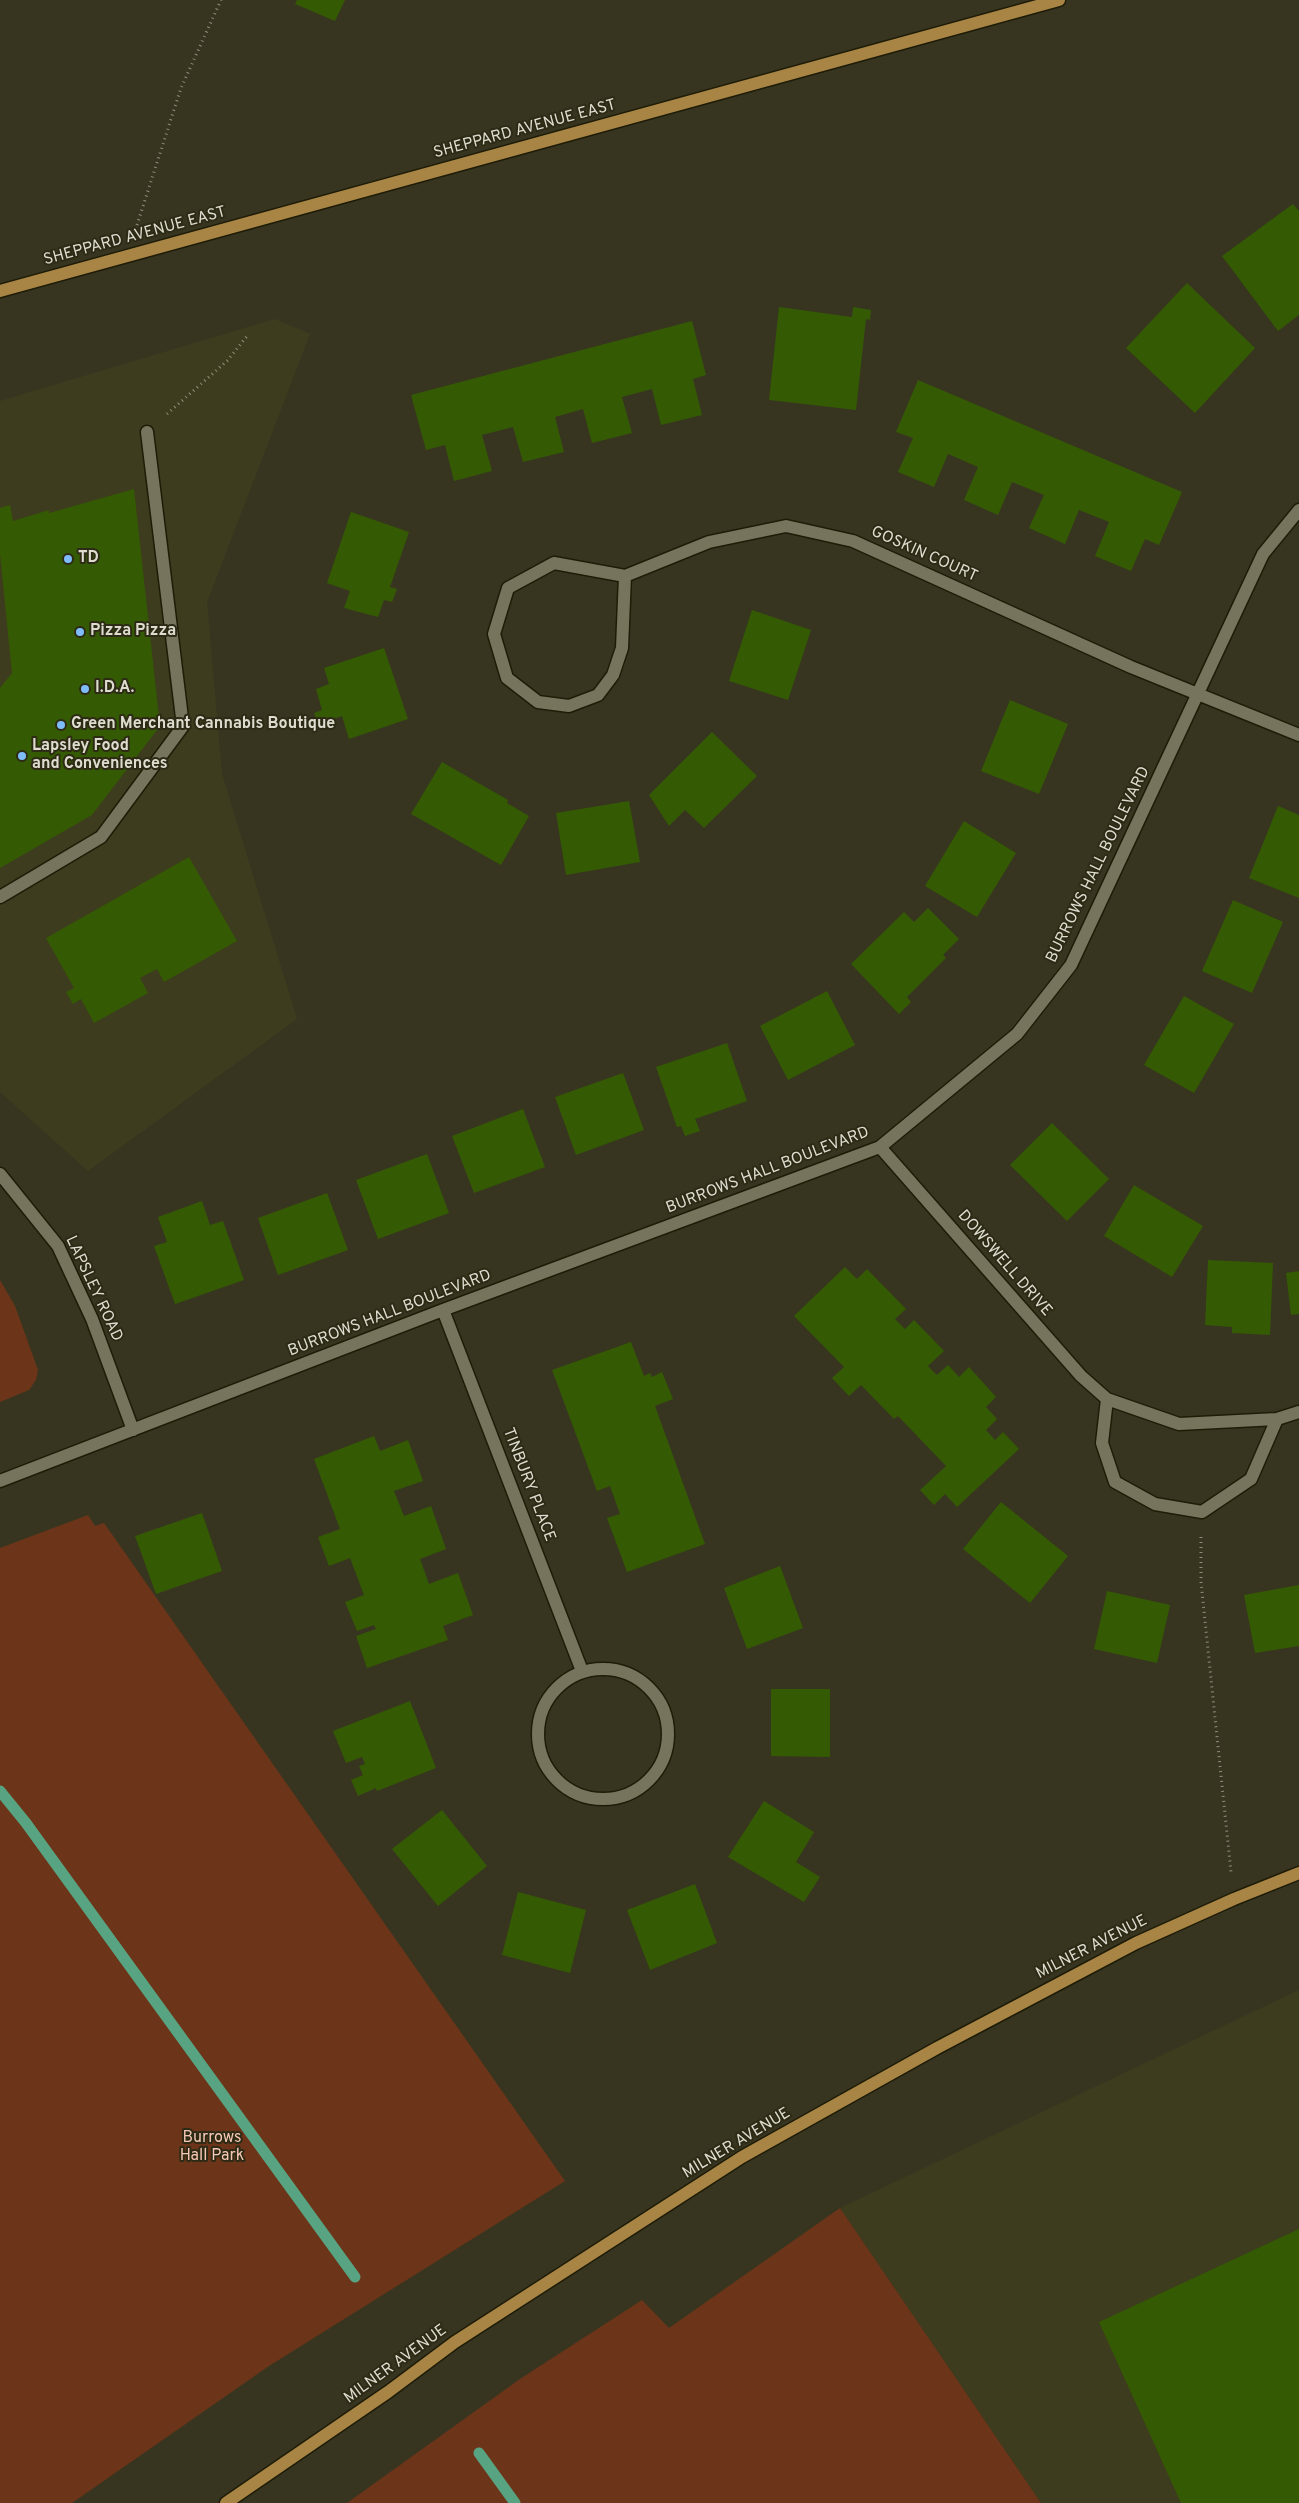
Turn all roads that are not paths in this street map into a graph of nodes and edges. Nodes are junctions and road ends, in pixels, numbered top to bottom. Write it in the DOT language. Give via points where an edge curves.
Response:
graph roads {
  1 [pos="1059,0"];
  2 [pos="0,291"];
  3 [pos="147,432"];
  4 [pos="1299,510"];
  5 [pos="625,576"];
  6 [pos="1198,695"];
  7 [pos="1299,735"];
  8 [pos="0,897"];
  9 [pos="880,1147"];
  10 [pos="0,1174"];
  11 [pos="443,1310"];
  12 [pos="1106,1399"];
  13 [pos="1299,1412"];
  14 [pos="1277,1419"];
  15 [pos="133,1430"];
  16 [pos="0,1481"];
  17 [pos="582,1672"];
  18 [pos="1299,1873"];
  19 [pos="226,2503"];
  1 -- 2 [label="main road, SHEPPARD AVENUE EAST"];
  3 -- 8 [label="street" via="184,726 101,838"];
  4 -- 6 [label="street, BURROWS HALL BOULEVARD" via="1263,554"];
  5 -- 5 [label="street" via="554,563 508,588 494,634 507,678 538,702 569,706 598,695 612,675 622,648"];
  5 -- 6 [label="street, GOSKIN COURT" via="708,542 786,526 852,541"];
  6 -- 7 [label="street"];
  6 -- 9 [label="street, BURROWS HALL BOULEVARD" via="1071,965 1017,1034"];
  9 -- 11 [label="street, BURROWS HALL BOULEVARD"];
  9 -- 12 [label="street, DOWSWELL DRIVE" via="1081,1376"];
  10 -- 15 [label="street, LAPSLEY ROAD" via="58,1246 92,1319"];
  11 -- 15 [label="street, BURROWS HALL BOULEVARD"];
  11 -- 17 [label="street, TINBURY PLACE"];
  12 -- 14 [label="street, DOWSWELL DRIVE" via="1179,1424"];
  12 -- 14 [label="street" via="1102,1443 1115,1482 1154,1504 1202,1512 1251,1479"];
  13 -- 14 [label="street, DOWSWELL DRIVE"];
  15 -- 16 [label="street, BURROWS HALL BOULEVARD"];
  17 -- 17 [label="street" via="562,1682 547,1699 539,1720 538,1743 545,1765 559,1782 578,1795 600,1800 621,1798 640,1788 655,1774 665,1756 669,1736 666,1715 657,1696 643,1681 624,1672 603,1668"];
  18 -- 19 [label="main road, MILNER AVENUE" via="1136,1943 963,2034 742,2157 455,2342"];
}
